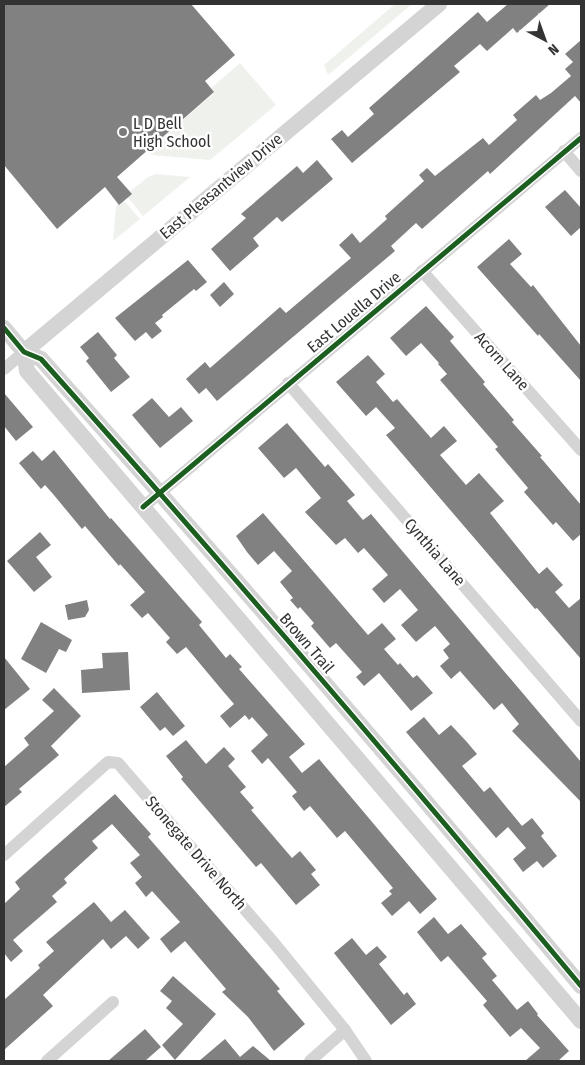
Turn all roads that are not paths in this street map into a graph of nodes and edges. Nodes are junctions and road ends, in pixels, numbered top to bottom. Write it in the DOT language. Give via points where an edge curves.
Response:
graph roads {
  1 [pos="439,4"];
  2 [pos="581,138"];
  3 [pos="564,151"];
  4 [pos="581,171"];
  5 [pos="422,271"];
  6 [pos="4,328"];
  7 [pos="24,352"];
  8 [pos="4,369"];
  9 [pos="288,383"];
  10 [pos="581,450"];
  11 [pos="160,492"];
  12 [pos="143,507"];
  13 [pos="581,721"];
  14 [pos="412,784"];
  15 [pos="393,800"];
  16 [pos="4,855"];
  17 [pos="581,986"];
  18 [pos="113,1002"];
  19 [pos="581,1021"];
  20 [pos="344,1030"];
  21 [pos="47,1061"];
  22 [pos="310,1061"];
  23 [pos="366,1061"];
  1 -- 7 [label="street, East Pleasantview Drive"];
  2 -- 3 [label="street, East Louella Drive"];
  3 -- 4 [label="street"];
  3 -- 5 [label="street, East Louella Drive"];
  5 -- 9 [label="street, East Louella Drive"];
  5 -- 10 [label="street, Acorn Lane"];
  6 -- 7 [label="street, Brown Trail"];
  7 -- 8 [label="street, East Pleasantview Drive"];
  7 -- 11 [label="street, Brown Trail" via="41,359"];
  7 -- 12 [label="street, Brown Trail" via="27,371"];
  9 -- 11 [label="street, East Louella Drive"];
  9 -- 13 [label="street, Cynthia Lane"];
  11 -- 12 [label="street, East Louella Drive"];
  11 -- 14 [label="street, Brown Trail"];
  12 -- 15 [label="street, Brown Trail"];
  14 -- 15 [label="street"];
  14 -- 17 [label="street, Brown Trail"];
  15 -- 19 [label="street, Brown Trail"];
  16 -- 20 [label="street, Stonegate Drive North" via="108,762 118,763 268,935"];
  18 -- 21 [label="street"];
  20 -- 22 [label="street"];
  20 -- 23 [label="street, Stonegate Drive North"];
}
